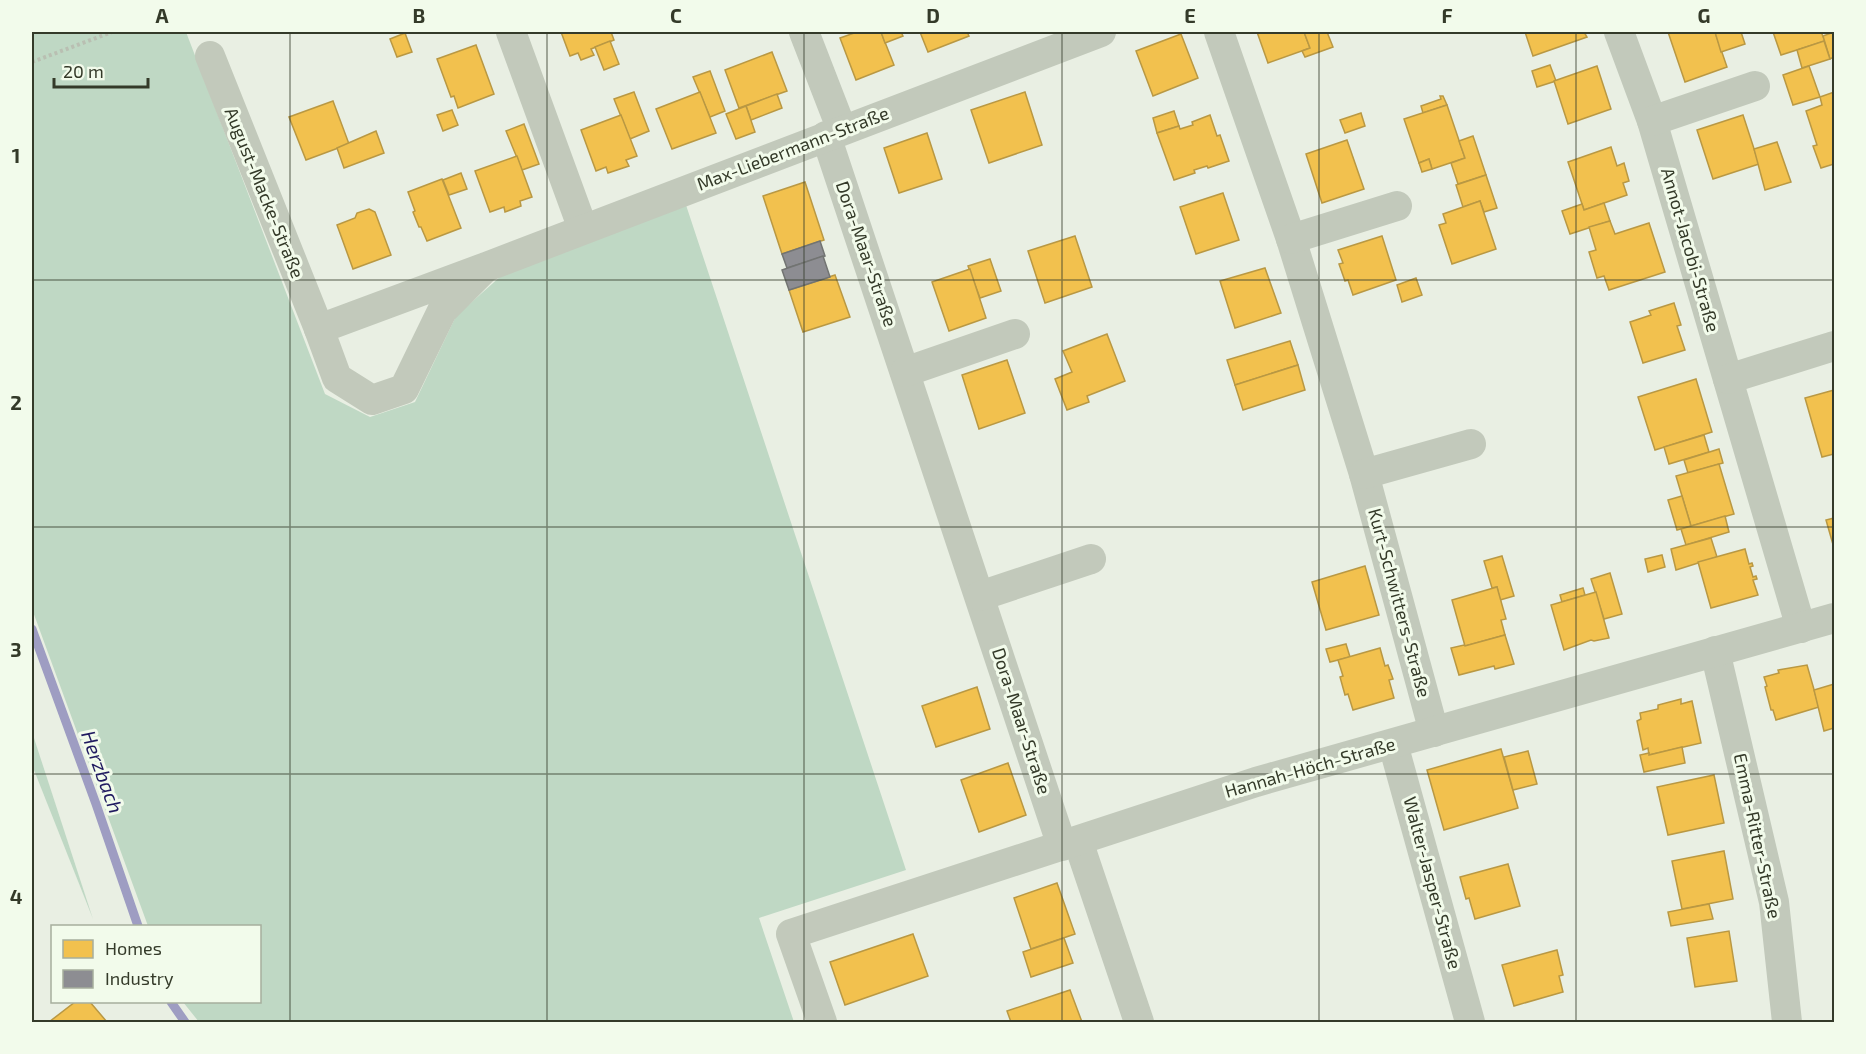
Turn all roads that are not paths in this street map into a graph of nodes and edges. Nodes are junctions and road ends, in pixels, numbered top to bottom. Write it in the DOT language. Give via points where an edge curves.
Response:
graph roads {
  1 [pos="511,32"];
  2 [pos="804,32"];
  3 [pos="1220,32"];
  4 [pos="1619,32"];
  5 [pos="1095,33"];
  6 [pos="210,56"];
  7 [pos="1755,86"];
  8 [pos="1652,121"];
  9 [pos="834,133"];
  10 [pos="1397,206"];
  11 [pos="583,229"];
  12 [pos="1291,239"];
  13 [pos="486,267"];
  14 [pos="319,329"];
  15 [pos="1015,334"];
  16 [pos="1834,346"];
  17 [pos="905,372"];
  18 [pos="1728,379"];
  19 [pos="1471,444"];
  20 [pos="1364,474"];
  21 [pos="1090,559"];
  22 [pos="980,596"];
  23 [pos="1834,618"];
  24 [pos="1801,628"];
  25 [pos="1715,651"];
  26 [pos="1434,732"];
  27 [pos="1393,744"];
  28 [pos="1070,843"];
  29 [pos="822,1023"];
  30 [pos="1139,1023"];
  31 [pos="1470,1023"];
  32 [pos="1787,1023"];
  1 -- 11 [label="street"];
  2 -- 9 [label="street, Dora-Maar-Straße"];
  3 -- 12 [label="street, Kurt-Schwitters-Straße"];
  4 -- 8 [label="street, Annot-Jacobi-Straße"];
  5 -- 9 [label="street, Max-Liebermann-Straße"];
  6 -- 14 [label="street, August-Macke-Straße"];
  7 -- 8 [label="street"];
  8 -- 18 [label="street, Annot-Jacobi-Straße"];
  9 -- 11 [label="street, Max-Liebermann-Straße"];
  9 -- 17 [label="street, Dora-Maar-Straße"];
  10 -- 12 [label="street"];
  11 -- 13 [label="street, Max-Liebermann-Straße"];
  12 -- 20 [label="street, Kurt-Schwitters-Straße"];
  13 -- 14 [label="street, Max-Liebermann-Straße"];
  13 -- 14 [label="street, Max-Liebermann-Straße" via="442,311 404,389 372,400 337,378"];
  15 -- 17 [label="street"];
  16 -- 18 [label="street"];
  17 -- 22 [label="street, Dora-Maar-Straße"];
  18 -- 24 [label="street, Annot-Jacobi-Straße"];
  19 -- 20 [label="street"];
  20 -- 26 [label="street, Kurt-Schwitters-Straße"];
  21 -- 22 [label="street"];
  22 -- 28 [label="street, Dora-Maar-Straße"];
  23 -- 24 [label="street, Hannah-Höch-Straße"];
  24 -- 25 [label="street, Hannah-Höch-Straße"];
  25 -- 26 [label="street, Hannah-Höch-Straße"];
  25 -- 32 [label="street, Emma-Ritter-Straße" via="1774,902"];
  26 -- 27 [label="street, Hannah-Höch-Straße"];
  27 -- 28 [label="street, Hannah-Höch-Straße" via="1256,782"];
  27 -- 31 [label="street, Walter-Jasper-Straße"];
  28 -- 29 [label="street, Hannah-Höch-Straße" via="791,934"];
  28 -- 30 [label="street, Dora-Maar-Straße"];
}
